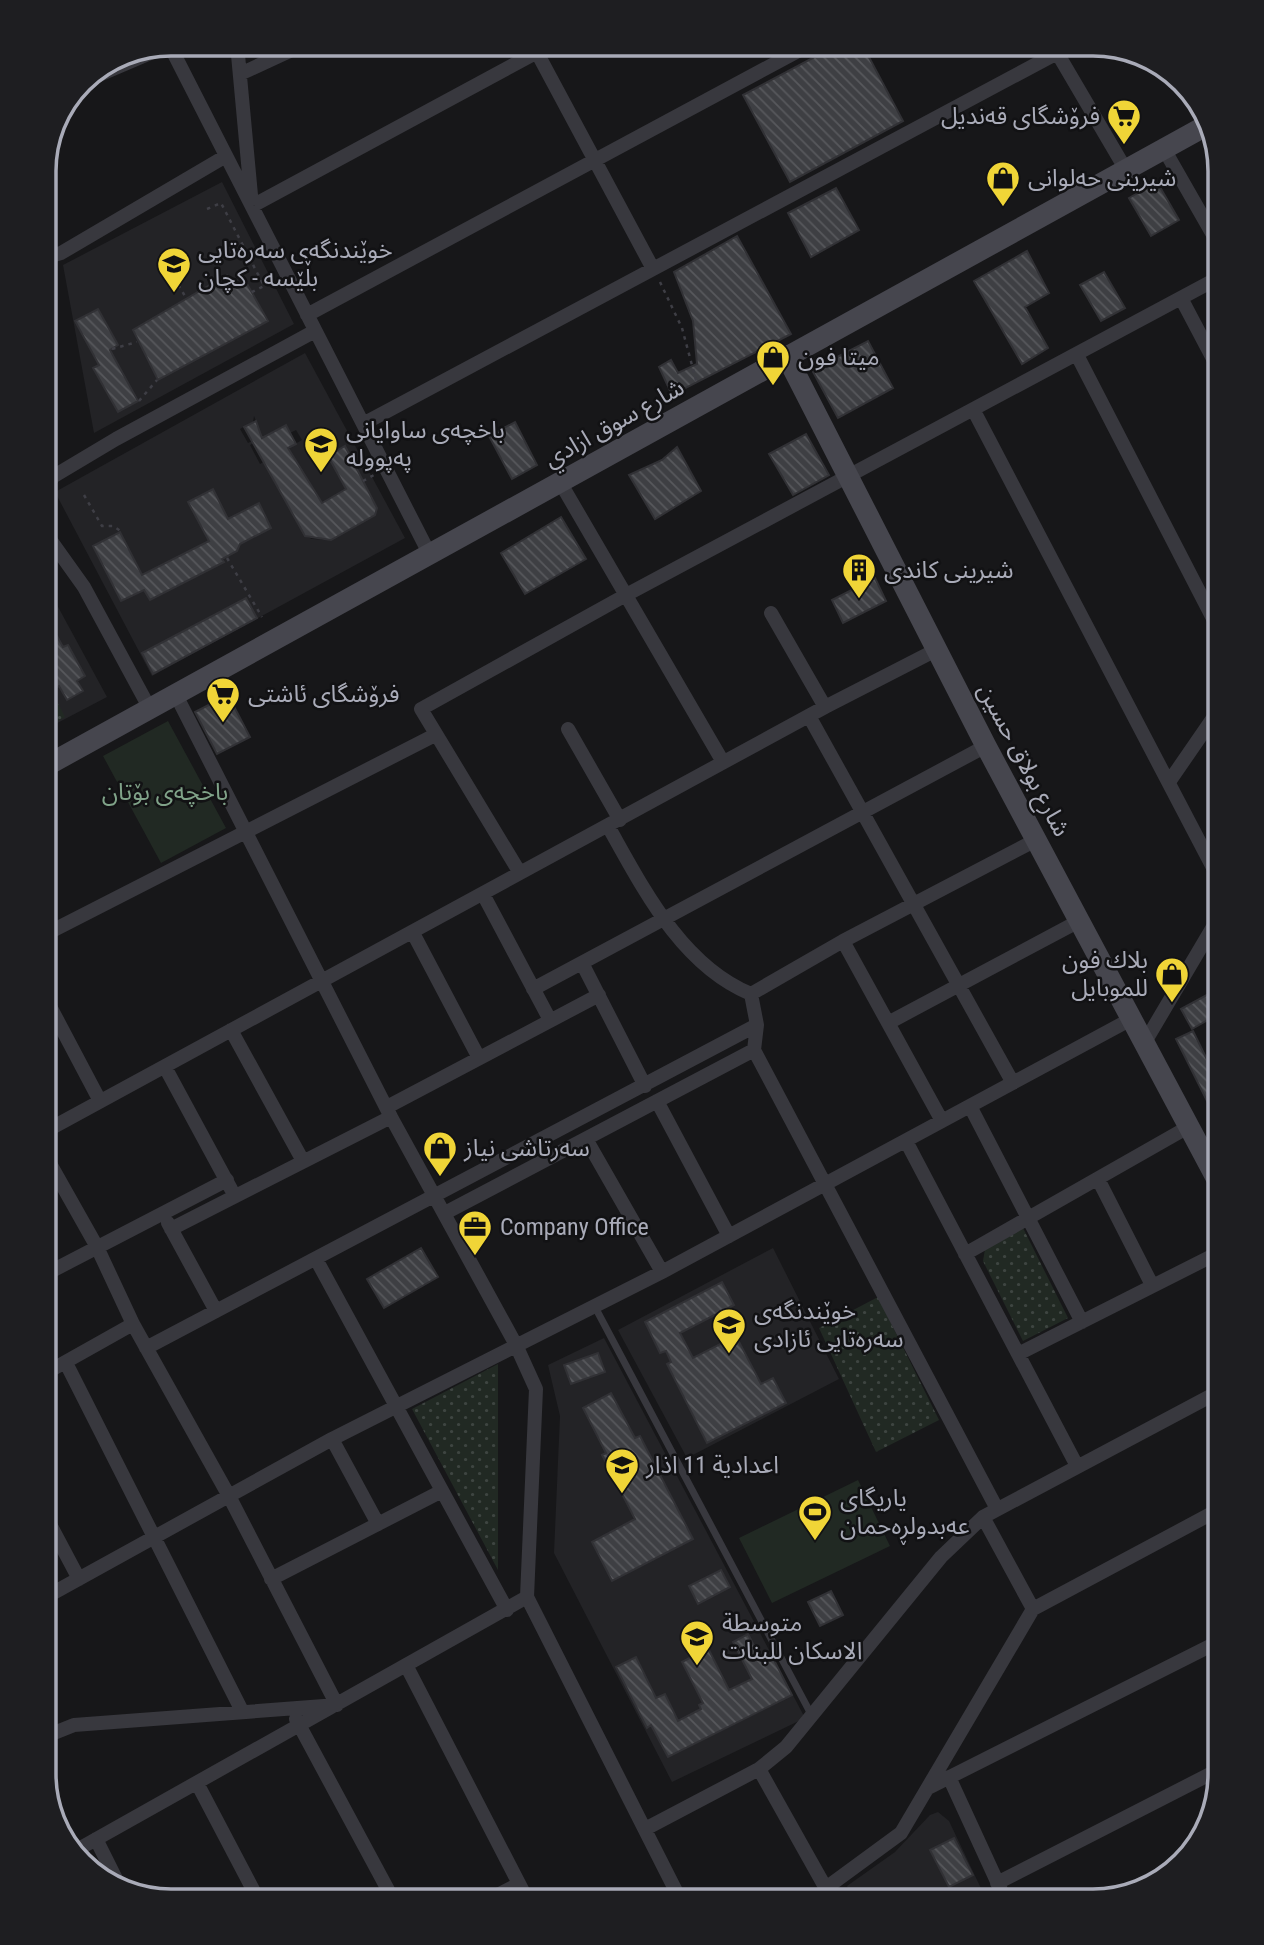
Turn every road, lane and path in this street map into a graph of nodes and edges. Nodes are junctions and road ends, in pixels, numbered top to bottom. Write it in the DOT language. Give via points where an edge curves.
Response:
graph roads {
  1 [pos="175,56"];
  2 [pos="238,56"];
  3 [pos="279,56"];
  4 [pos="520,56"];
  5 [pos="538,56"];
  6 [pos="788,56"];
  7 [pos="1042,56"];
  8 [pos="1059,56"];
  9 [pos="240,74"];
  10 [pos="1200,129"];
  11 [pos="1164,149"];
  12 [pos="226,156"];
  13 [pos="595,161"];
  14 [pos="1126,170"];
  15 [pos="252,206"];
  16 [pos="206,209"];
  17 [pos="1208,226"];
  18 [pos="56,254"];
  19 [pos="652,267"];
  20 [pos="170,270"];
  21 [pos="1208,283"];
  22 [pos="250,293"];
  23 [pos="1181,298"];
  24 [pos="186,299"];
  25 [pos="307,315"];
  26 [pos="316,331"];
  27 [pos="137,342"];
  28 [pos="112,349"];
  29 [pos="1208,349"];
  30 [pos="1077,355"];
  31 [pos="787,357"];
  32 [pos="158,380"];
  33 [pos="139,401"];
  34 [pos="702,404"];
  35 [pos="975,411"];
  36 [pos="363,424"];
  37 [pos="56,475"];
  38 [pos="849,477"];
  39 [pos="560,482"];
  40 [pos="84,495"];
  41 [pos="122,532"];
  42 [pos="56,548"];
  43 [pos="429,555"];
  44 [pos="227,558"];
  45 [pos="626,595"];
  46 [pos="1208,609"];
  47 [pos="771,613"];
  48 [pos="262,617"];
  49 [pos="936,650"];
  50 [pos="176,695"];
  51 [pos="825,707"];
  52 [pos="150,709"];
  53 [pos="809,716"];
  54 [pos="1208,725"];
  55 [pos="568,729"];
  56 [pos="435,736"];
  57 [pos="986,746"];
  58 [pos="56,760"];
  59 [pos="723,762"];
  60 [pos="1169,782"];
  61 [pos="864,811"];
  62 [pos="614,823"];
  63 [pos="246,832"];
  64 [pos="1036,840"];
  65 [pos="1208,858"];
  66 [pos="520,873"];
  67 [pos="483,894"];
  68 [pos="914,903"];
  69 [pos="662,920"];
  70 [pos="1081,920"];
  71 [pos="56,929"];
  72 [pos="413,933"];
  73 [pos="1208,935"];
  74 [pos="843,941"];
  75 [pos="582,963"];
  76 [pos="324,981"];
  77 [pos="960,986"];
  78 [pos="533,989"];
  79 [pos="751,994"];
  80 [pos="599,995"];
  81 [pos="56,1018"];
  82 [pos="1133,1018"];
  83 [pos="550,1020"];
  84 [pos="888,1023"];
  85 [pos="757,1026"];
  86 [pos="231,1030"];
  87 [pos="1145,1042"];
  88 [pos="754,1050"];
  89 [pos="480,1058"];
  90 [pos="165,1067"];
  91 [pos="1013,1083"];
  92 [pos="645,1086"];
  93 [pos="100,1101"];
  94 [pos="657,1101"];
  95 [pos="970,1106"];
  96 [pos="389,1112"];
  97 [pos="942,1121"];
  98 [pos="56,1125"];
  99 [pos="1190,1126"];
  100 [pos="586,1139"];
  101 [pos="906,1141"];
  102 [pos="1208,1144"];
  103 [pos="1201,1148"];
  104 [pos="303,1161"];
  105 [pos="1208,1162"];
  106 [pos="56,1174"];
  107 [pos="1098,1179"];
  108 [pos="227,1180"];
  109 [pos="826,1184"];
  110 [pos="235,1196"];
  111 [pos="436,1196"];
  112 [pos="163,1213"];
  113 [pos="445,1213"];
  114 [pos="1029,1218"];
  115 [pos="171,1229"];
  116 [pos="729,1236"];
  117 [pos="97,1247"];
  118 [pos="965,1254"];
  119 [pos="1208,1258"];
  120 [pos="316,1259"];
  121 [pos="56,1269"];
  122 [pos="662,1272"];
  123 [pos="1152,1286"];
  124 [pos="596,1307"];
  125 [pos="216,1311"];
  126 [pos="1082,1322"];
  127 [pos="132,1324"];
  128 [pos="516,1345"];
  129 [pos="146,1348"];
  130 [pos="1018,1354"];
  131 [pos="66,1363"];
  132 [pos="56,1368"];
  133 [pos="1208,1397"];
  134 [pos="395,1406"];
  135 [pos="332,1439"];
  136 [pos="1077,1466"];
  137 [pos="442,1491"];
  138 [pos="229,1496"];
  139 [pos="996,1507"];
  140 [pos="1208,1515"];
  141 [pos="983,1517"];
  142 [pos="378,1524"];
  143 [pos="56,1536"];
  144 [pos="155,1537"];
  145 [pos="79,1579"];
  146 [pos="271,1579"];
  147 [pos="56,1591"];
  148 [pos="527,1597"];
  149 [pos="1033,1609"];
  150 [pos="507,1610"];
  151 [pos="1208,1647"];
  152 [pos="406,1665"];
  153 [pos="337,1705"];
  154 [pos="290,1708"];
  155 [pos="242,1712"];
  156 [pos="812,1715"];
  157 [pos="299,1726"];
  158 [pos="56,1732"];
  159 [pos="759,1769"];
  160 [pos="1208,1775"];
  161 [pos="949,1777"];
  162 [pos="197,1783"];
  163 [pos="926,1789"];
  164 [pos="647,1828"];
  165 [pos="96,1839"];
  166 [pos="82,1847"];
  167 [pos="114,1874"];
  168 [pos="998,1883"];
  169 [pos="519,1884"];
  170 [pos="253,1889"];
  171 [pos="387,1889"];
  172 [pos="509,1889"];
  173 [pos="522,1889"];
  174 [pos="675,1889"];
  175 [pos="827,1889"];
  176 [pos="837,1889"];
  177 [pos="1001,1889"];
  1 -- 12 [label="street"];
  2 -- 9 [label="street"];
  3 -- 9 [label="street"];
  4 -- 15 [label="street"];
  5 -- 13 [label="street"];
  6 -- 13 [label="street"];
  7 -- 19 [label="street"];
  8 -- 14 [label="street"];
  9 -- 15 [label="street"];
  10 -- 11 [label="street, شارع سوق ازادي"];
  11 -- 14 [label="street, شارع سوق ازادي"];
  11 -- 17 [label="street"];
  12 -- 15 [label="street"];
  12 -- 18 [label="street"];
  13 -- 19 [label="street"];
  13 -- 25 [label="street"];
  14 -- 31 [label="street, شارع سوق ازادي"];
  15 -- 25 [label="street"];
  16 -- 22 [label="path" via="221,203 264,286"];
  19 -- 34 [label="path" via="682,328"];
  19 -- 36 [label="street"];
  20 -- 24 [label="path"];
  21 -- 23 [label="street"];
  23 -- 29 [label="street"];
  23 -- 30 [label="street"];
  25 -- 26 [label="street"];
  26 -- 36 [label="street"];
  26 -- 37 [label="street"];
  27 -- 28 [label="path"];
  30 -- 35 [label="street"];
  30 -- 46 [label="street"];
  31 -- 34 [label="street, شارع سوق ازادي"];
  31 -- 38 [label="street, شارع بولاق حسين"];
  32 -- 33 [label="path"];
  34 -- 39 [label="street, شارع سوق ازادي"];
  35 -- 38 [label="street"];
  35 -- 60 [label="street"];
  36 -- 43 [label="street"];
  38 -- 45 [label="street"];
  38 -- 49 [label="street, شارع بولاق حسين"];
  39 -- 43 [label="street, شارع سوق ازادي"];
  39 -- 45 [label="street"];
  40 -- 41 [label="path" via="102,526"];
  42 -- 52 [label="street" via="83,587"];
  43 -- 50 [label="street, شارع سوق ازادي"];
  44 -- 48 [label="path"];
  45 -- 56 [label="street" via="421,709"];
  45 -- 59 [label="street"];
  47 -- 51 [label="street"];
  49 -- 51 [label="street"];
  49 -- 57 [label="street, شارع بولاق حسين"];
  50 -- 52 [label="street, شارع سوق ازادي"];
  50 -- 63 [label="street"];
  51 -- 53 [label="street"];
  52 -- 58 [label="street, شارع سوق ازادي"];
  53 -- 59 [label="street"];
  53 -- 61 [label="street"];
  54 -- 60 [label="street"];
  55 -- 62 [label="street"];
  56 -- 63 [label="street"];
  56 -- 66 [label="street"];
  57 -- 61 [label="street"];
  57 -- 64 [label="street, شارع بولاق حسين"];
  59 -- 62 [label="street"];
  60 -- 65 [label="street"];
  61 -- 68 [label="street"];
  61 -- 69 [label="street"];
  62 -- 66 [label="street"];
  62 -- 69 [label="street"];
  63 -- 71 [label="street"];
  63 -- 76 [label="street"];
  64 -- 68 [label="street"];
  64 -- 70 [label="street, شارع بولاق حسين"];
  66 -- 67 [label="street"];
  67 -- 72 [label="street"];
  67 -- 78 [label="street"];
  68 -- 74 [label="street"];
  68 -- 77 [label="street"];
  69 -- 75 [label="street"];
  69 -- 79 [label="street" via="731,986"];
  70 -- 77 [label="street"];
  70 -- 82 [label="street, شارع بولاق حسين"];
  72 -- 76 [label="street"];
  72 -- 89 [label="street"];
  73 -- 87 [label="street"];
  74 -- 79 [label="street"];
  74 -- 84 [label="street"];
  75 -- 78 [label="street"];
  75 -- 80 [label="street"];
  76 -- 86 [label="street"];
  76 -- 96 [label="street"];
  77 -- 84 [label="street"];
  77 -- 91 [label="street"];
  78 -- 83 [label="street"];
  79 -- 85 [label="street"];
  80 -- 83 [label="street"];
  80 -- 92 [label="street"];
  81 -- 93 [label="street"];
  82 -- 87 [label="street, شارع بولاق حسين"];
  82 -- 91 [label="street"];
  83 -- 89 [label="street"];
  84 -- 97 [label="street"];
  85 -- 88 [label="street"];
  85 -- 92 [label="street"];
  86 -- 90 [label="street"];
  86 -- 104 [label="street"];
  87 -- 99 [label="street, شارع بولاق حسين"];
  88 -- 94 [label="street"];
  88 -- 109 [label="street"];
  89 -- 96 [label="street"];
  90 -- 93 [label="street"];
  90 -- 108 [label="street"];
  91 -- 95 [label="street"];
  92 -- 111 [label="street"];
  93 -- 98 [label="street"];
  94 -- 100 [label="street"];
  94 -- 116 [label="street"];
  95 -- 97 [label="street"];
  95 -- 114 [label="street"];
  96 -- 104 [label="street"];
  96 -- 111 [label="street"];
  97 -- 101 [label="street"];
  99 -- 103 [label="street, شارع بولاق حسين"];
  99 -- 107 [label="street"];
  100 -- 113 [label="street"];
  100 -- 122 [label="street"];
  101 -- 109 [label="street"];
  101 -- 118 [label="street"];
  102 -- 103 [label="street"];
  103 -- 105 [label="street, شارع بولاق حسين"];
  104 -- 110 [label="street"];
  106 -- 117 [label="street"];
  107 -- 114 [label="street"];
  107 -- 123 [label="street"];
  108 -- 110 [label="street"];
  108 -- 112 [label="street"];
  109 -- 116 [label="street"];
  109 -- 139 [label="street"];
  110 -- 115 [label="street"];
  111 -- 113 [label="street"];
  111 -- 120 [label="street"];
  112 -- 115 [label="street"];
  112 -- 117 [label="street"];
  113 -- 128 [label="street"];
  114 -- 118 [label="street"];
  114 -- 126 [label="street"];
  115 -- 125 [label="street"];
  116 -- 122 [label="street"];
  117 -- 121 [label="street"];
  117 -- 127 [label="street"];
  118 -- 130 [label="street"];
  119 -- 123 [label="street"];
  120 -- 125 [label="street"];
  120 -- 134 [label="street"];
  122 -- 124 [label="street"];
  123 -- 126 [label="street"];
  124 -- 128 [label="street"];
  124 -- 156 [label="lane"];
  125 -- 129 [label="street"];
  126 -- 130 [label="street"];
  127 -- 129 [label="street"];
  127 -- 131 [label="street"];
  128 -- 134 [label="street"];
  128 -- 148 [label="street" via="536,1389"];
  129 -- 138 [label="street"];
  130 -- 136 [label="street"];
  131 -- 132 [label="street"];
  131 -- 144 [label="street"];
  133 -- 136 [label="street"];
  134 -- 135 [label="street"];
  134 -- 137 [label="street"];
  135 -- 138 [label="street"];
  135 -- 142 [label="street"];
  136 -- 139 [label="street"];
  137 -- 142 [label="street"];
  137 -- 150 [label="street"];
  138 -- 144 [label="street"];
  138 -- 146 [label="street"];
  139 -- 141 [label="street"];
  140 -- 149 [label="street"];
  141 -- 149 [label="street"];
  141 -- 156 [label="street" via="941,1557"];
  142 -- 146 [label="street"];
  143 -- 145 [label="street"];
  144 -- 145 [label="street"];
  144 -- 155 [label="street"];
  145 -- 147 [label="street"];
  146 -- 153 [label="street"];
  148 -- 150 [label="street"];
  148 -- 164 [label="street"];
  149 -- 163 [label="street"];
  150 -- 152 [label="street"];
  151 -- 161 [label="street"];
  152 -- 153 [label="street"];
  152 -- 169 [label="street"];
  153 -- 154 [label="street"];
  153 -- 157 [label="street"];
  154 -- 155 [label="street"];
  154 -- 157 [label="street"];
  155 -- 158 [label="street" via="74,1725"];
  156 -- 159 [label="street" via="786,1747"];
  157 -- 162 [label="street"];
  157 -- 171 [label="street"];
  159 -- 164 [label="street"];
  159 -- 175 [label="street"];
  160 -- 168 [label="street"];
  161 -- 163 [label="street"];
  161 -- 168 [label="street"];
  162 -- 165 [label="street"];
  162 -- 170 [label="street"];
  163 -- 176 [label="street" via="901,1833"];
  164 -- 174 [label="street"];
  165 -- 166 [label="street"];
  165 -- 167 [label="street"];
  168 -- 177 [label="street"];
  169 -- 172 [label="street"];
  169 -- 173 [label="street"];
}
